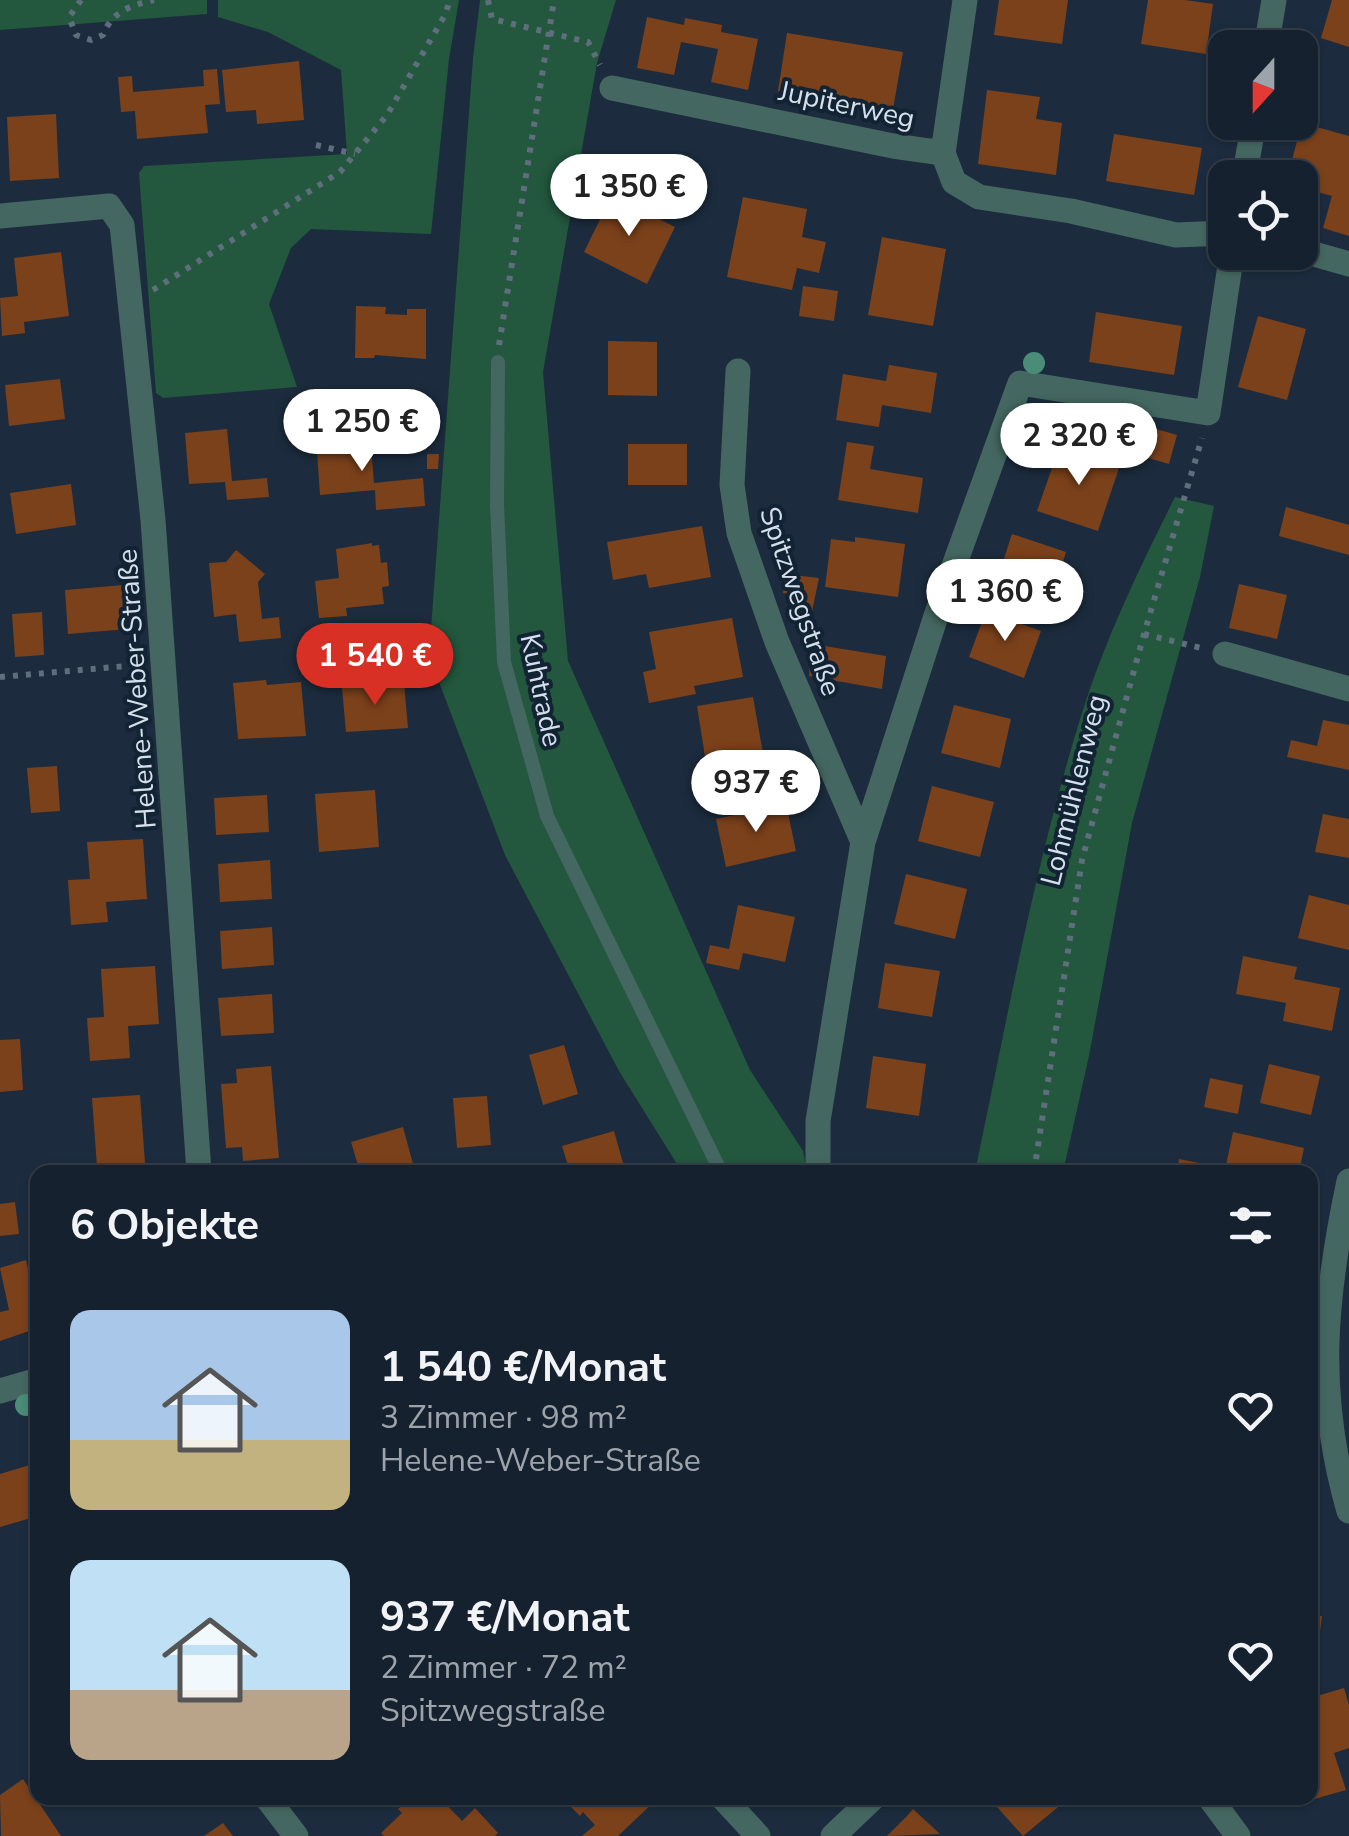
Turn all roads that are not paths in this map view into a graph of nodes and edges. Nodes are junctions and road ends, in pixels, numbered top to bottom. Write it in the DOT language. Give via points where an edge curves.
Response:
graph roads {
  1 [pos="965,0"];
  2 [pos="1274,0"];
  3 [pos="1269,30"];
  4 [pos="612,88"];
  5 [pos="943,153"];
  6 [pos="0,216"];
  7 [pos="1208,234"];
  8 [pos="1318,255"];
  9 [pos="1349,264"];
  10 [pos="1229,270"];
  11 [pos="498,362"];
  12 [pos="738,370"];
  13 [pos="1225,654"];
  14 [pos="1349,689"];
  15 [pos="862,842"];
  16 [pos="198,1165"];
  17 [pos="717,1165"];
  18 [pos="818,1165"];
  19 [pos="1349,1181"];
  20 [pos="1345,1220"];
  21 [pos="30,1382"];
  22 [pos="0,1390"];
  23 [pos="1349,1511"];
  24 [pos="273,1805"];
  25 [pos="729,1805"];
  26 [pos="866,1805"];
  27 [pos="1215,1805"];
  28 [pos="296,1836"];
  29 [pos="758,1836"];
  30 [pos="833,1836"];
  31 [pos="1238,1836"];
  1 -- 5 [label="street"];
  2 -- 3 [label="street"];
  4 -- 5 [label="street, Jupiterweg"];
  5 -- 7 [label="street, Jupiterweg" via="954,182 979,197 1176,235"];
  6 -- 16 [label="street, Helene-Weber-Straße" via="110,206 122,225 153,520"];
  8 -- 9 [label="street"];
  10 -- 15 [label="street" via="1208,413 1020,384"];
  11 -- 17 [label="lane, Kuhtrade" via="504,662 547,816"];
  12 -- 15 [label="street, Spitzwegstraße" via="732,484 739,533"];
  13 -- 14 [label="street"];
  15 -- 18 [label="street" via="818,1121"];
  19 -- 20 [label="street"];
  20 -- 23 [label="street" via="1330,1291 1324,1379 1334,1460"];
  21 -- 22 [label="street"];
  24 -- 28 [label="street"];
  25 -- 29 [label="street"];
  26 -- 30 [label="street"];
  27 -- 31 [label="street"];
}
